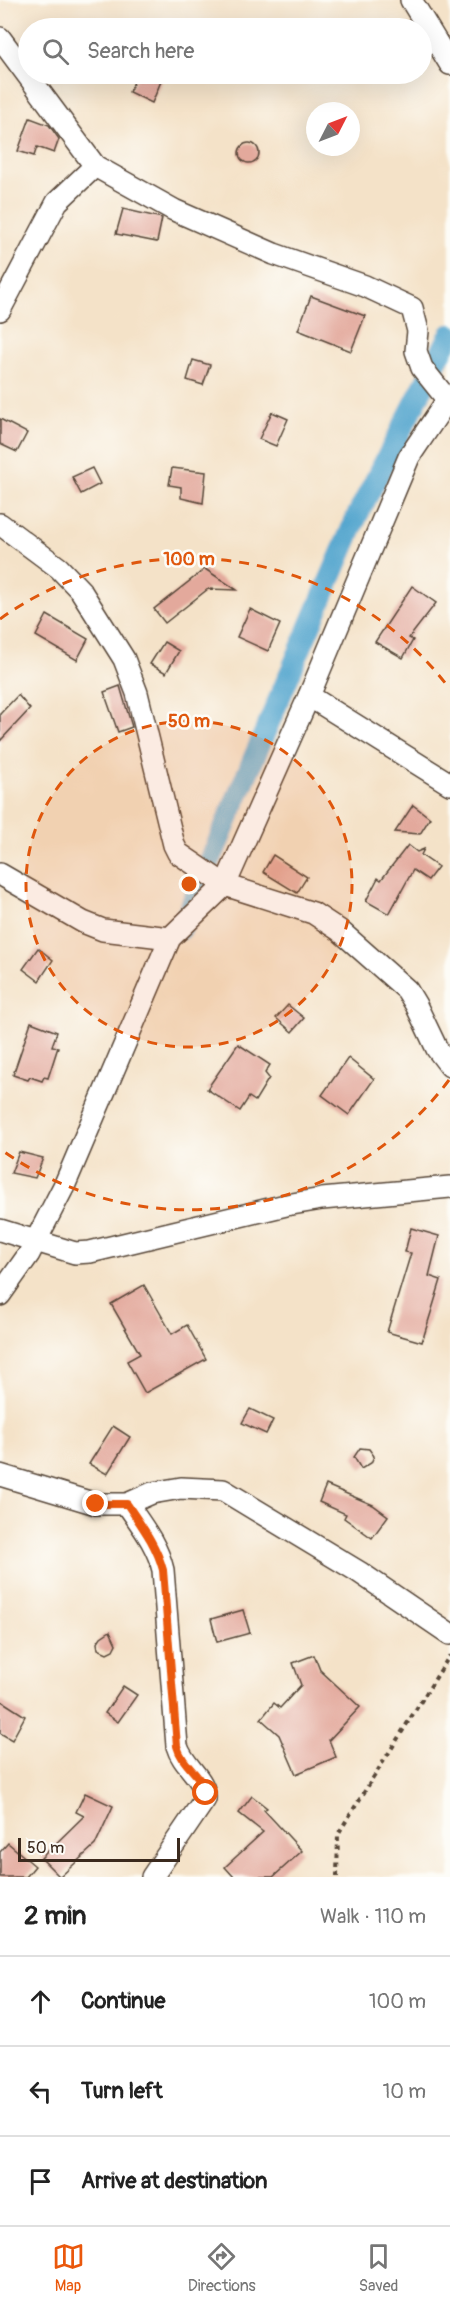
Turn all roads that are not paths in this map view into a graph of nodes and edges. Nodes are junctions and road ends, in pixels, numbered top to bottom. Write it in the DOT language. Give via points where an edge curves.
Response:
graph roads {
  1 [pos="411,0"];
  2 [pos="422,18"];
  3 [pos="432,34"];
  4 [pos="0,38"];
  5 [pos="18,62"];
  6 [pos="450,64"];
  7 [pos="34,84"];
  8 [pos="95,166"];
  9 [pos="0,310"];
  10 [pos="449,400"];
  11 [pos="0,524"];
  12 [pos="309,696"];
  13 [pos="450,784"];
  14 [pos="0,874"];
  15 [pos="225,885"];
  16 [pos="170,938"];
  17 [pos="450,1066"];
  18 [pos="450,1186"];
  19 [pos="0,1230"];
  20 [pos="36,1240"];
  21 [pos="0,1295"];
  22 [pos="0,1475"];
  23 [pos="127,1504"];
  24 [pos="450,1634"];
  25 [pos="152,1877"];
  1 -- 2 [label="street"];
  3 -- 6 [label="street"];
  4 -- 5 [label="street"];
  7 -- 8 [label="street"];
  8 -- 9 [label="street" via="57,202"];
  8 -- 10 [label="street" via="174,210 412,308 418,331 416,351 422,368"];
  10 -- 12 [label="street" via="409,457"];
  11 -- 15 [label="street" via="59,568 81,591 124,659 137,693 174,845 178,853"];
  12 -- 13 [label="street"];
  12 -- 15 [label="street"];
  14 -- 16 [label="street" via="103,930"];
  15 -- 16 [label="street"];
  15 -- 17 [label="street" via="313,913 339,930 407,990"];
  16 -- 20 [label="street" via="65,1184"];
  18 -- 20 [label="street" via="286,1205 90,1252 75,1253"];
  19 -- 20 [label="street"];
  20 -- 21 [label="street"];
  22 -- 23 [label="street" via="96,1504"];
  23 -- 24 [label="street" via="152,1493 181,1488 223,1490 359,1572"];
  23 -- 25 [label="street" via="160,1557 177,1746 180,1757 206,1793"];
}
